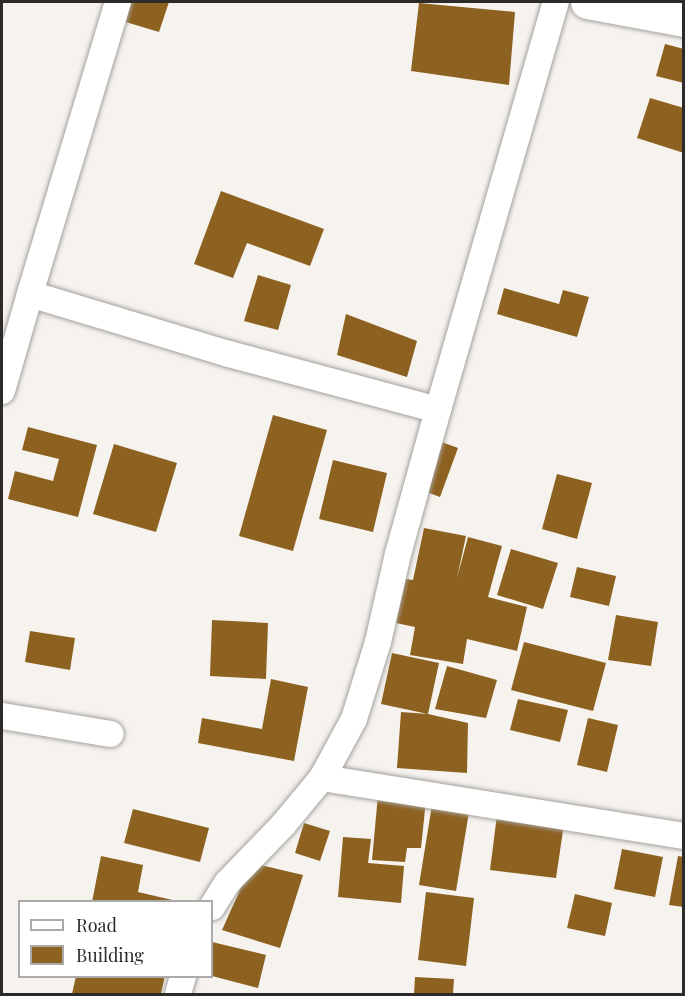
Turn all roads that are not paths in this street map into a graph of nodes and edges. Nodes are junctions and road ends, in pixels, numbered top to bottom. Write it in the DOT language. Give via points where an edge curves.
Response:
graph roads {
  1 [pos="118,2"];
  2 [pos="556,2"];
  3 [pos="587,2"];
  4 [pos="684,20"];
  5 [pos="30,294"];
  6 [pos="2,391"];
  7 [pos="438,410"];
  8 [pos="2,716"];
  9 [pos="111,734"];
  10 [pos="322,778"];
  11 [pos="684,836"];
  12 [pos="213,906"];
  13 [pos="182,978"];
  14 [pos="178,994"];
  1 -- 5 [label="street"];
  2 -- 7 [label="street"];
  3 -- 4 [label="street"];
  5 -- 6 [label="street"];
  5 -- 7 [label="street" via="229,354"];
  7 -- 10 [label="street" via="354,719"];
  8 -- 9 [label="street"];
  10 -- 11 [label="street"];
  10 -- 12 [label="street" via="227,883"];
  13 -- 14 [label="street"];
}
